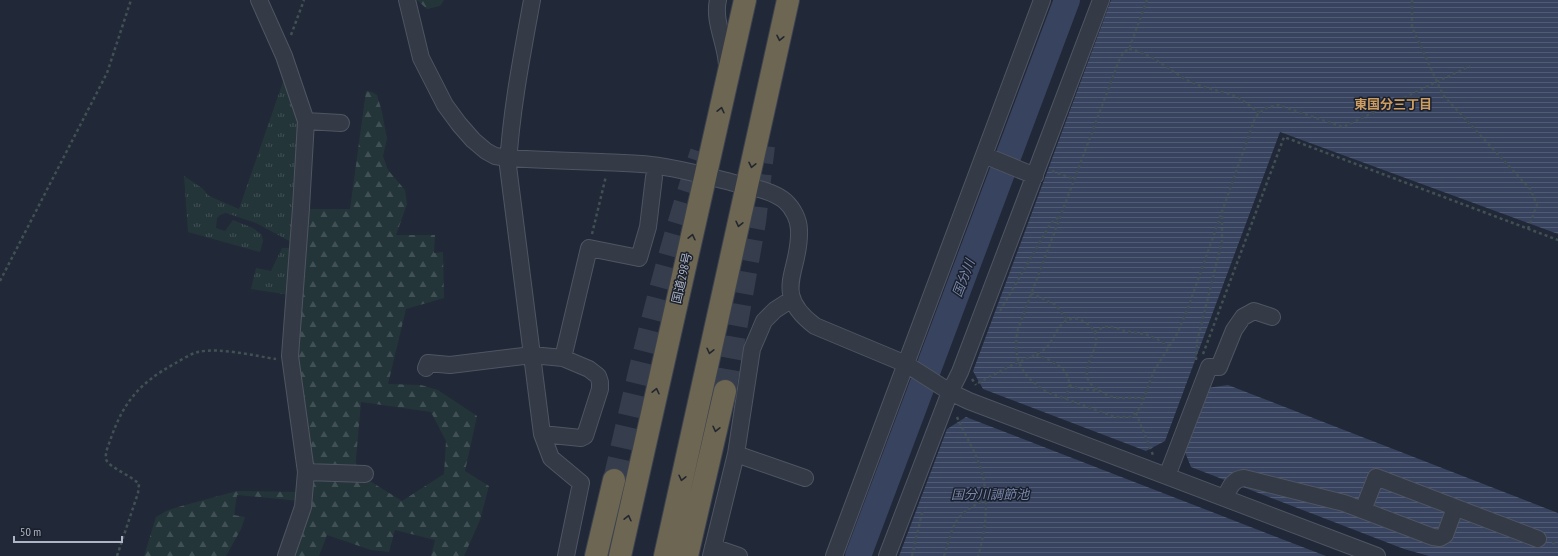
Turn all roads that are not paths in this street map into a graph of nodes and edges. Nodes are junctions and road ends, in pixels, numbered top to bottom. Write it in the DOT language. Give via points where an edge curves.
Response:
graph roads {
  1 [pos="259,0"];
  2 [pos="407,0"];
  3 [pos="532,0"];
  4 [pos="718,0"];
  5 [pos="745,0"];
  6 [pos="788,0"];
  7 [pos="1042,0"];
  8 [pos="1101,0"];
  9 [pos="728,80"];
  10 [pos="306,121"];
  11 [pos="341,124"];
  12 [pos="986,156"];
  13 [pos="508,158"];
  14 [pos="1034,171"];
  15 [pos="706,176"];
  16 [pos="654,177"];
  17 [pos="747,186"];
  18 [pos="792,299"];
  19 [pos="1272,317"];
  20 [pos="532,354"];
  21 [pos="563,358"];
  22 [pos="909,365"];
  23 [pos="426,368"];
  24 [pos="945,388"];
  25 [pos="725,391"];
  26 [pos="542,434"];
  27 [pos="736,454"];
  28 [pos="306,472"];
  29 [pos="365,474"];
  30 [pos="1167,476"];
  31 [pos="804,478"];
  32 [pos="614,480"];
  33 [pos="1225,498"];
  34 [pos="1455,508"];
  35 [pos="1363,510"];
  36 [pos="1538,539"];
  37 [pos="712,552"];
  38 [pos="286,556"];
  39 [pos="566,556"];
  40 [pos="596,556"];
  41 [pos="620,556"];
  42 [pos="665,556"];
  43 [pos="687,556"];
  44 [pos="739,556"];
  45 [pos="834,556"];
  46 [pos="887,556"];
  47 [pos="1377,556"];
  1 -- 10 [label="street" via="284,56"];
  2 -- 13 [label="street" via="421,58 445,105 473,140 486,151 495,156"];
  3 -- 13 [label="street"];
  4 -- 9 [label="street" via="716,17 724,43"];
  5 -- 9 [label="highway, 国道298号"];
  6 -- 17 [label="highway, one-way"];
  7 -- 12 [label="street"];
  8 -- 14 [label="street"];
  15 -- 9 [label="highway, 国道298号, one-way"];
  10 -- 11 [label="street"];
  10 -- 28 [label="street" via="290,361"];
  12 -- 14 [label="street"];
  12 -- 22 [label="street"];
  13 -- 15 [label="street" via="650,164"];
  13 -- 20 [label="street"];
  14 -- 24 [label="street" via="960,372"];
  15 -- 17 [label="street"];
  41 -- 15 [label="highway, 国道298号, one-way"];
  16 -- 21 [label="street" via="648,227 639,258 589,248"];
  17 -- 18 [label="street" via="775,195 786,202 797,217 800,230 790,284"];
  17 -- 42 [label="highway, one-way"];
  18 -- 22 [label="street" via="801,313 815,326"];
  18 -- 27 [label="street" via="764,321 752,349"];
  19 -- 30 [label="street" via="1254,311 1242,317 1219,367 1210,367"];
  20 -- 21 [label="street"];
  20 -- 23 [label="street" via="450,365 428,362"];
  20 -- 26 [label="street"];
  21 -- 26 [label="street" via="589,369 598,376 600,389 586,436 581,438"];
  22 -- 24 [label="street"];
  22 -- 45 [label="street"];
  24 -- 30 [label="street" via="969,401"];
  24 -- 46 [label="street"];
  25 -- 43 [label="highway, one-way"];
  26 -- 39 [label="street" via="551,458 581,483"];
  27 -- 31 [label="street"];
  27 -- 37 [label="street"];
  28 -- 29 [label="street"];
  28 -- 38 [label="street" via="303,507"];
  30 -- 33 [label="street"];
  32 -- 40 [label="highway"];
  33 -- 35 [label="street" via="1232,483 1238,478 1244,478"];
  33 -- 47 [label="street"];
  34 -- 35 [label="street" via="1444,535 1440,538"];
  34 -- 35 [label="street" via="1376,477"];
  34 -- 36 [label="street"];
  37 -- 44 [label="street"];
}
